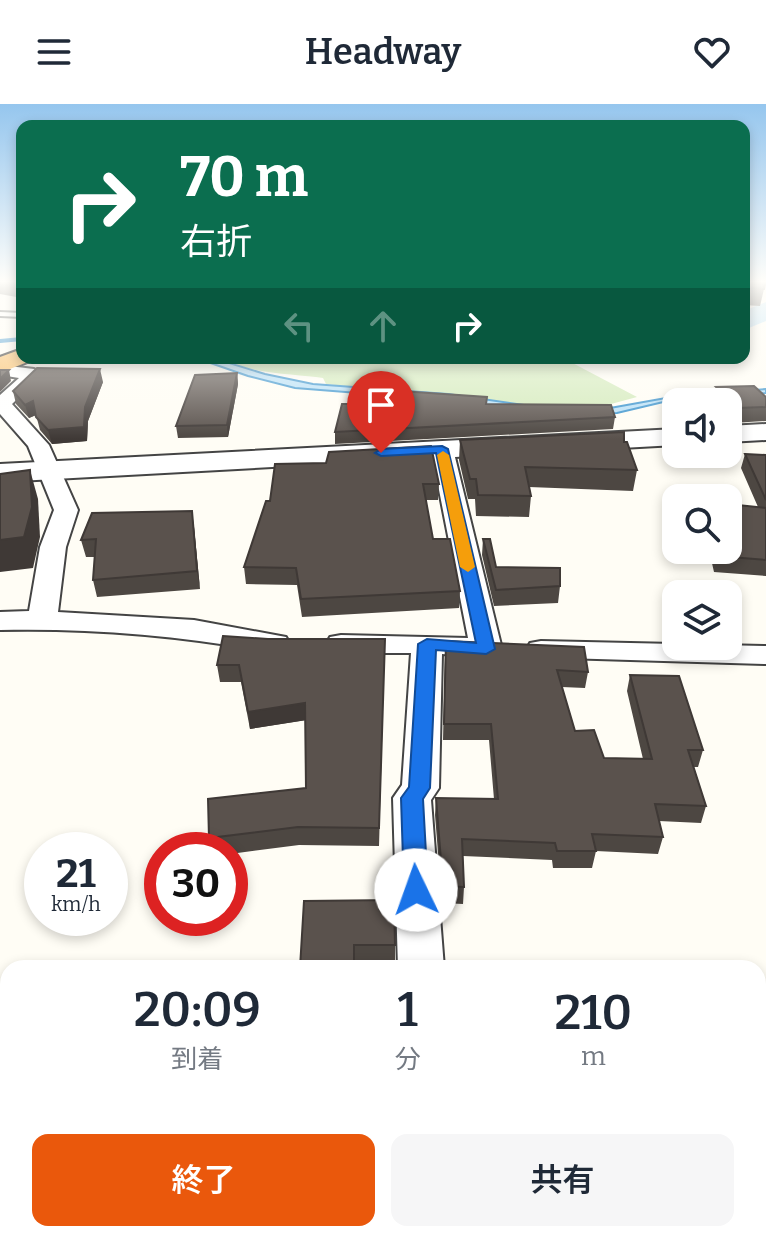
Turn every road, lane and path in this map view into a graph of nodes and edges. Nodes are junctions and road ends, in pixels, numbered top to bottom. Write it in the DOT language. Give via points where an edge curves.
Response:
graph roads {
  1 [pos="0,368"];
  2 [pos="766,432"];
  3 [pos="742,433"];
  4 [pos="662,438"];
  5 [pos="442,449"];
  6 [pos="47,471"];
  7 [pos="0,473"];
  8 [pos="42,620"];
  9 [pos="0,621"];
  10 [pos="427,644"];
  11 [pos="486,649"];
  12 [pos="766,655"];
  13 [pos="421,960"];
  1 -- 6 [label="street" via="34,374 1,404 38,445"];
  2 -- 3 [label="street"];
  4 -- 5 [label="street"];
  5 -- 6 [label="street"];
  5 -- 11 [label="street"];
  6 -- 7 [label="street"];
  6 -- 8 [label="street" via="66,510 53,547"];
  8 -- 9 [label="street"];
  8 -- 10 [label="street" via="194,629 270,644"];
  10 -- 11 [label="street"];
  10 -- 13 [label="street" via="420,788 412,798"];
  11 -- 12 [label="street"];
}
